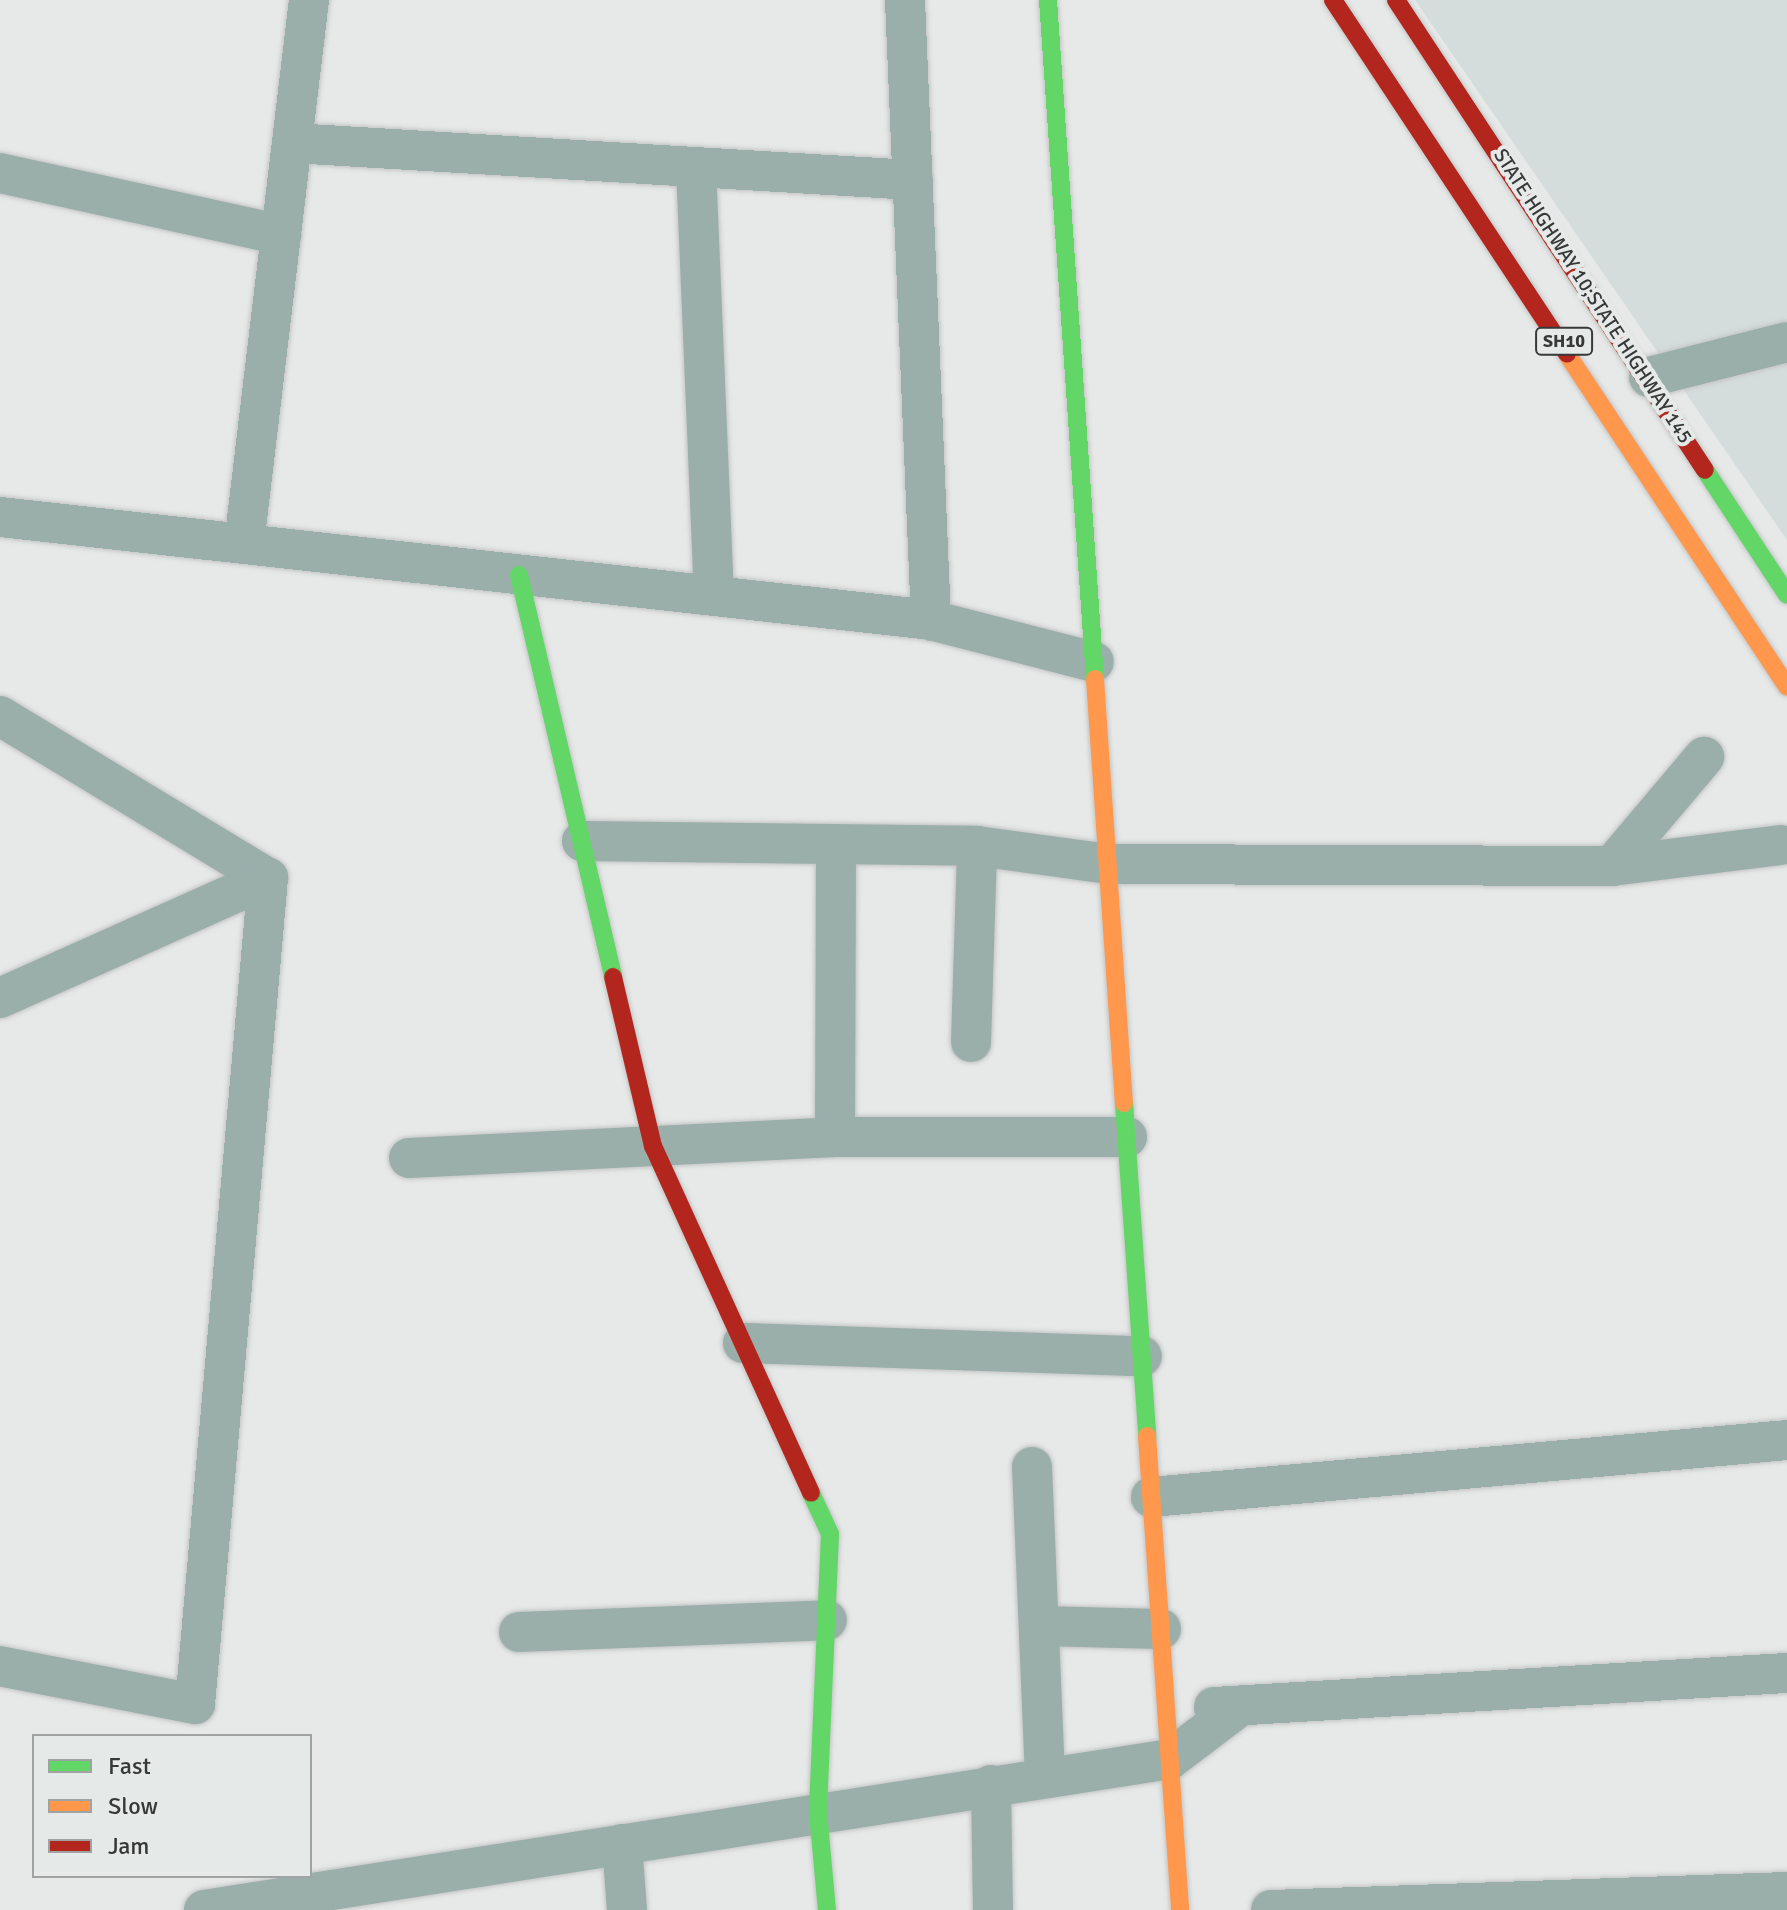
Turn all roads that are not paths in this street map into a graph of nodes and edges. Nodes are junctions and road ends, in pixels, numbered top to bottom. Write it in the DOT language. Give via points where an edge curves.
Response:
graph roads {
  1 [pos="309,0"];
  2 [pos="905,0"];
  3 [pos="1333,0"];
  4 [pos="1396,0"];
  5 [pos="1046,1"];
  6 [pos="292,143"];
  7 [pos="696,167"];
  8 [pos="0,173"];
  9 [pos="913,180"];
  10 [pos="281,235"];
  11 [pos="1787,342"];
  12 [pos="1649,377"];
  13 [pos="0,517"];
  14 [pos="244,544"];
  15 [pos="519,575"];
  16 [pos="1787,595"];
  17 [pos="714,596"];
  18 [pos="931,620"];
  19 [pos="1094,662"];
  20 [pos="1787,687"];
  21 [pos="0,716"];
  22 [pos="1704,757"];
  23 [pos="582,841"];
  24 [pos="836,844"];
  25 [pos="1781,845"];
  26 [pos="977,846"];
  27 [pos="1108,864"];
  28 [pos="1612,866"];
  29 [pos="268,878"];
  30 [pos="0,998"];
  31 [pos="971,1042"];
  32 [pos="835,1137"];
  33 [pos="1127,1137"];
  34 [pos="653,1146"];
  35 [pos="409,1158"];
  36 [pos="743,1343"];
  37 [pos="1142,1356"];
  38 [pos="1787,1440"];
  39 [pos="1032,1467"];
  40 [pos="1151,1497"];
  41 [pos="827,1620"];
  42 [pos="1039,1626"];
  43 [pos="1161,1629"];
  44 [pos="519,1632"];
  45 [pos="0,1666"];
  46 [pos="1787,1673"];
  47 [pos="1240,1706"];
  48 [pos="1166,1710"];
  49 [pos="1170,1759"];
  50 [pos="1045,1776"];
  51 [pos="991,1785"];
  52 [pos="818,1812"];
  53 [pos="622,1844"];
  54 [pos="428,1892"];
  55 [pos="1787,1892"];
  56 [pos="1740,1902"];
  57 [pos="249,1906"];
  58 [pos="204,1910"];
  59 [pos="627,1910"];
  60 [pos="827,1910"];
  61 [pos="993,1910"];
  62 [pos="1180,1910"];
  63 [pos="1271,1910"];
  1 -- 6 [label="street"];
  2 -- 9 [label="street"];
  3 -- 20 [label="street, SH10"];
  4 -- 12 [label="street, STATE HIGHWAY 10;STATE HIGHWAY 145 / SH10"];
  5 -- 19 [label="street"];
  6 -- 7 [label="street"];
  6 -- 10 [label="street"];
  7 -- 9 [label="street"];
  7 -- 17 [label="street"];
  8 -- 10 [label="street"];
  9 -- 18 [label="street"];
  10 -- 14 [label="street"];
  11 -- 12 [label="street"];
  12 -- 16 [label="street, STATE HIGHWAY 10;STATE HIGHWAY 145 / SH10"];
  13 -- 14 [label="street"];
  14 -- 15 [label="street"];
  15 -- 17 [label="street"];
  15 -- 23 [label="street"];
  17 -- 18 [label="street"];
  18 -- 19 [label="street"];
  19 -- 27 [label="street"];
  21 -- 29 [label="street"];
  22 -- 28 [label="street"];
  23 -- 24 [label="street"];
  23 -- 34 [label="street"];
  24 -- 26 [label="street"];
  24 -- 32 [label="street"];
  25 -- 28 [label="street"];
  26 -- 27 [label="street"];
  26 -- 31 [label="street"];
  27 -- 28 [label="street"];
  27 -- 33 [label="street"];
  29 -- 30 [label="street"];
  29 -- 45 [label="street" via="195,1704"];
  32 -- 33 [label="street"];
  32 -- 34 [label="street"];
  33 -- 37 [label="street"];
  34 -- 35 [label="street"];
  34 -- 36 [label="street"];
  36 -- 37 [label="street"];
  36 -- 41 [label="street" via="830,1534"];
  37 -- 40 [label="street"];
  38 -- 40 [label="street"];
  39 -- 42 [label="street"];
  40 -- 43 [label="street"];
  41 -- 44 [label="street"];
  41 -- 52 [label="street"];
  42 -- 43 [label="street"];
  42 -- 50 [label="street"];
  43 -- 48 [label="street"];
  46 -- 47 [label="street"];
  47 -- 48 [label="street"];
  47 -- 49 [label="street"];
  48 -- 49 [label="street"];
  49 -- 50 [label="street"];
  49 -- 62 [label="street"];
  50 -- 51 [label="street"];
  51 -- 52 [label="street"];
  51 -- 61 [label="street"];
  52 -- 53 [label="street"];
  52 -- 60 [label="street"];
  53 -- 54 [label="street"];
  53 -- 59 [label="street"];
  54 -- 57 [label="street"];
  55 -- 56 [label="street"];
  56 -- 63 [label="street"];
  57 -- 58 [label="street"];
}
